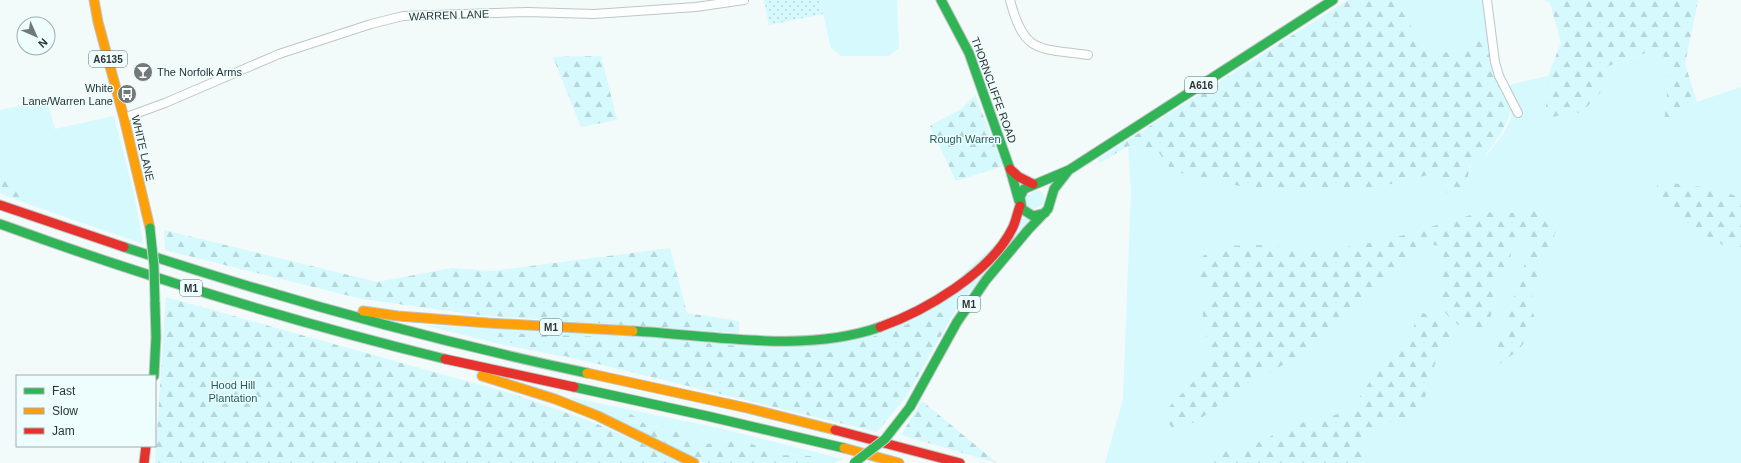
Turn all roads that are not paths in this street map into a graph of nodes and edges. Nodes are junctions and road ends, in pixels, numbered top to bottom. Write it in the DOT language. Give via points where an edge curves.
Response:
graph roads {
  1 [pos="94,0"];
  2 [pos="744,0"];
  3 [pos="1010,0"];
  4 [pos="1333,0"];
  5 [pos="1487,0"];
  6 [pos="945,2"];
  7 [pos="696,4"];
  8 [pos="1088,55"];
  9 [pos="1518,113"];
  10 [pos="124,118"];
  11 [pos="1010,169"];
  12 [pos="1069,170"];
  13 [pos="1034,184"];
  14 [pos="1051,198"];
  15 [pos="1020,204"];
  16 [pos="0,205"];
  17 [pos="1045,213"];
  18 [pos="0,224"];
  19 [pos="247,286"];
  20 [pos="384,344"];
  21 [pos="154,375"];
  22 [pos="146,447"];
  23 [pos="144,463"];
  24 [pos="694,463"];
  25 [pos="854,463"];
  26 [pos="899,463"];
  27 [pos="960,463"];
  1 -- 10 [label="main road, WHITE LANE / A6135"];
  2 -- 7 [label="street, WARREN LANE" via="712,5"];
  3 -- 8 [label="street" via="1021,32 1033,44 1040,48"];
  4 -- 12 [label="main road, A616"];
  5 -- 9 [label="street" via="1495,62 1499,76"];
  6 -- 11 [label="main road, THORNCLIFFE ROAD" via="969,52"];
  7 -- 10 [label="street, WARREN LANE" via="594,14 520,12 403,16 279,54"];
  10 -- 21 [label="main road, WHITE LANE / A6135, bridge" via="150,228 154,266"];
  11 -- 13 [label="main road" via="1019,177"];
  11 -- 15 [label="main road, THORNCLIFFE ROAD"];
  12 -- 13 [label="main road, A616"];
  12 -- 14 [label="main road, A616" via="1057,184"];
  13 -- 14 [label="main road" via="1046,188"];
  13 -- 15 [label="main road, A616" via="1020,194"];
  14 -- 17 [label="main road, A616"];
  15 -- 17 [label="main road" via="1024,211 1033,216"];
  15 -- 19 [label="main road, M1" via="1017,222 1006,241 979,269 946,295 896,322 842,337 785,341 478,323 370,313"];
  16 -- 19 [label="main road, M1"];
  17 -- 25 [label="main road, M1, bridge" via="986,280 972,300 910,407 885,439"];
  18 -- 20 [label="main road, M1" via="194,289"];
  19 -- 27 [label="main road, M1" via="475,348 745,408"];
  20 -- 24 [label="main road, M1" via="558,401 643,437"];
  20 -- 26 [label="main road, M1" via="862,452"];
  22 -- 23 [label="main road"];
}
